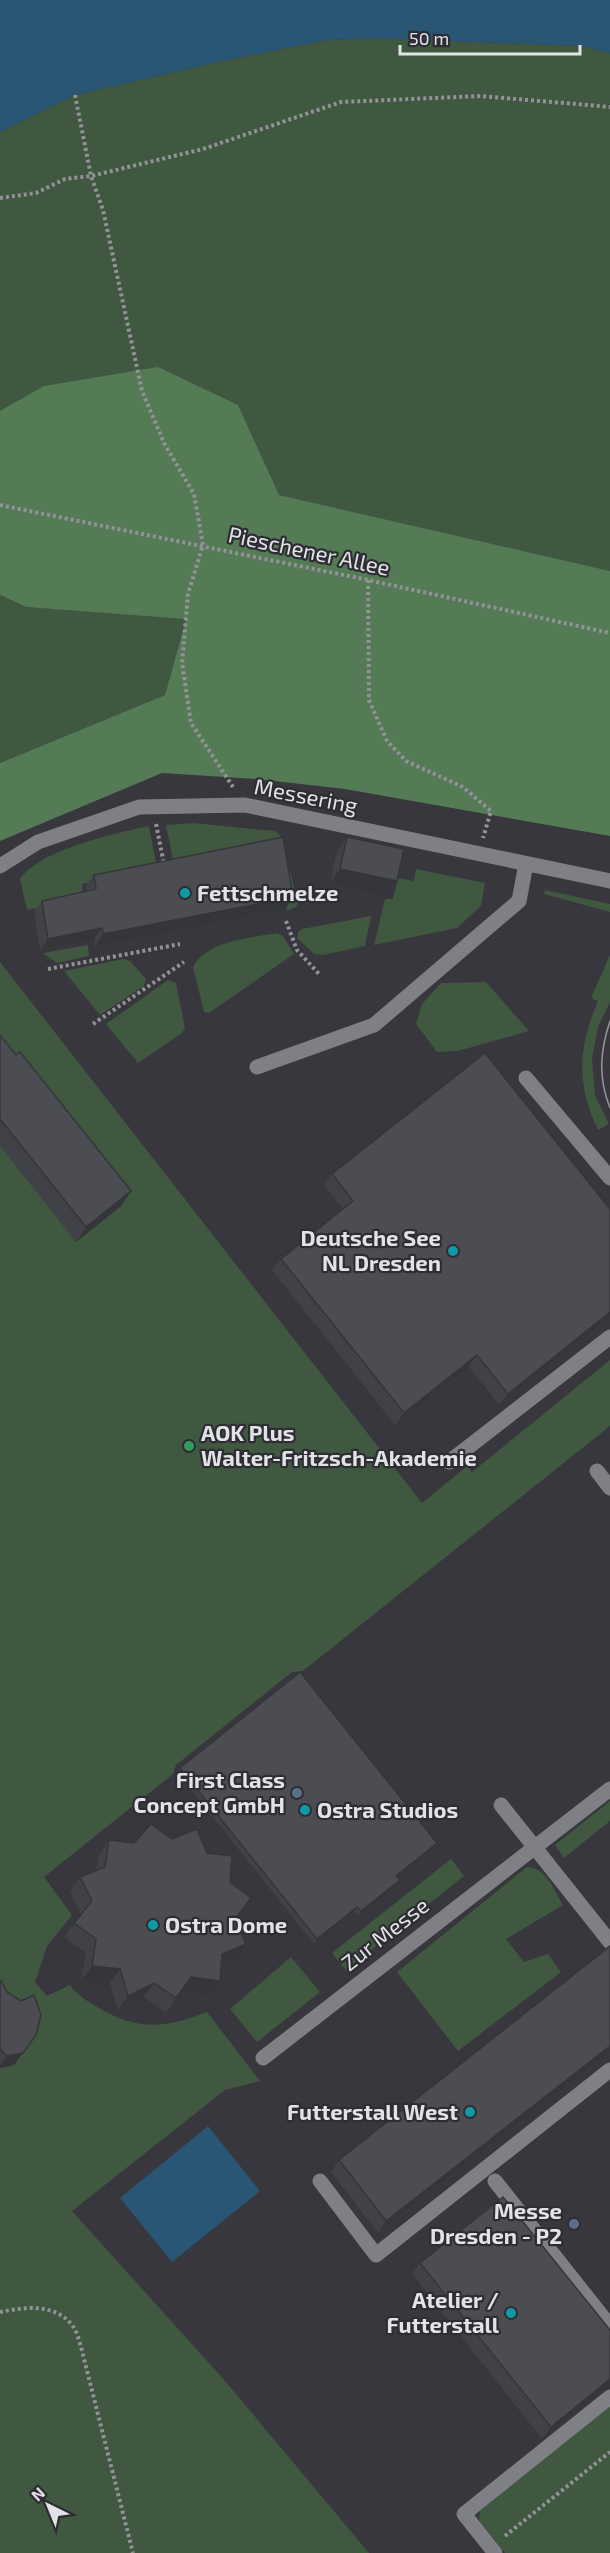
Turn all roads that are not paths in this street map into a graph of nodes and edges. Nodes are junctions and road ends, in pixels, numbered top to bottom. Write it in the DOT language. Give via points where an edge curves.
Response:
graph roads {
  1 [pos="526,864"];
  2 [pos="0,866"];
  3 [pos="610,881"];
  4 [pos="257,1067"];
  5 [pos="526,1078"];
  6 [pos="610,1178"];
  7 [pos="610,1337"];
  8 [pos="449,1462"];
  9 [pos="597,1471"];
  10 [pos="610,1488"];
  11 [pos="610,1789"];
  12 [pos="501,1805"];
  13 [pos="535,1847"];
  14 [pos="610,1942"];
  15 [pos="263,2058"];
  16 [pos="610,2070"];
  17 [pos="320,2181"];
  18 [pos="495,2181"];
  19 [pos="610,2326"];
  20 [pos="610,2397"];
  21 [pos="493,2550"];
  1 -- 2 [label="street, Messering" via="245,805 139,807 38,842"];
  1 -- 3 [label="street, Messering"];
  1 -- 4 [label="street" via="519,901 374,1025"];
  5 -- 6 [label="street"];
  7 -- 8 [label="street"];
  9 -- 10 [label="street"];
  11 -- 13 [label="street, Zur Messe"];
  12 -- 13 [label="street"];
  13 -- 14 [label="street"];
  13 -- 15 [label="street, Zur Messe"];
  16 -- 17 [label="street" via="376,2255"];
  18 -- 19 [label="street"];
  20 -- 21 [label="street" via="464,2514"];
}
